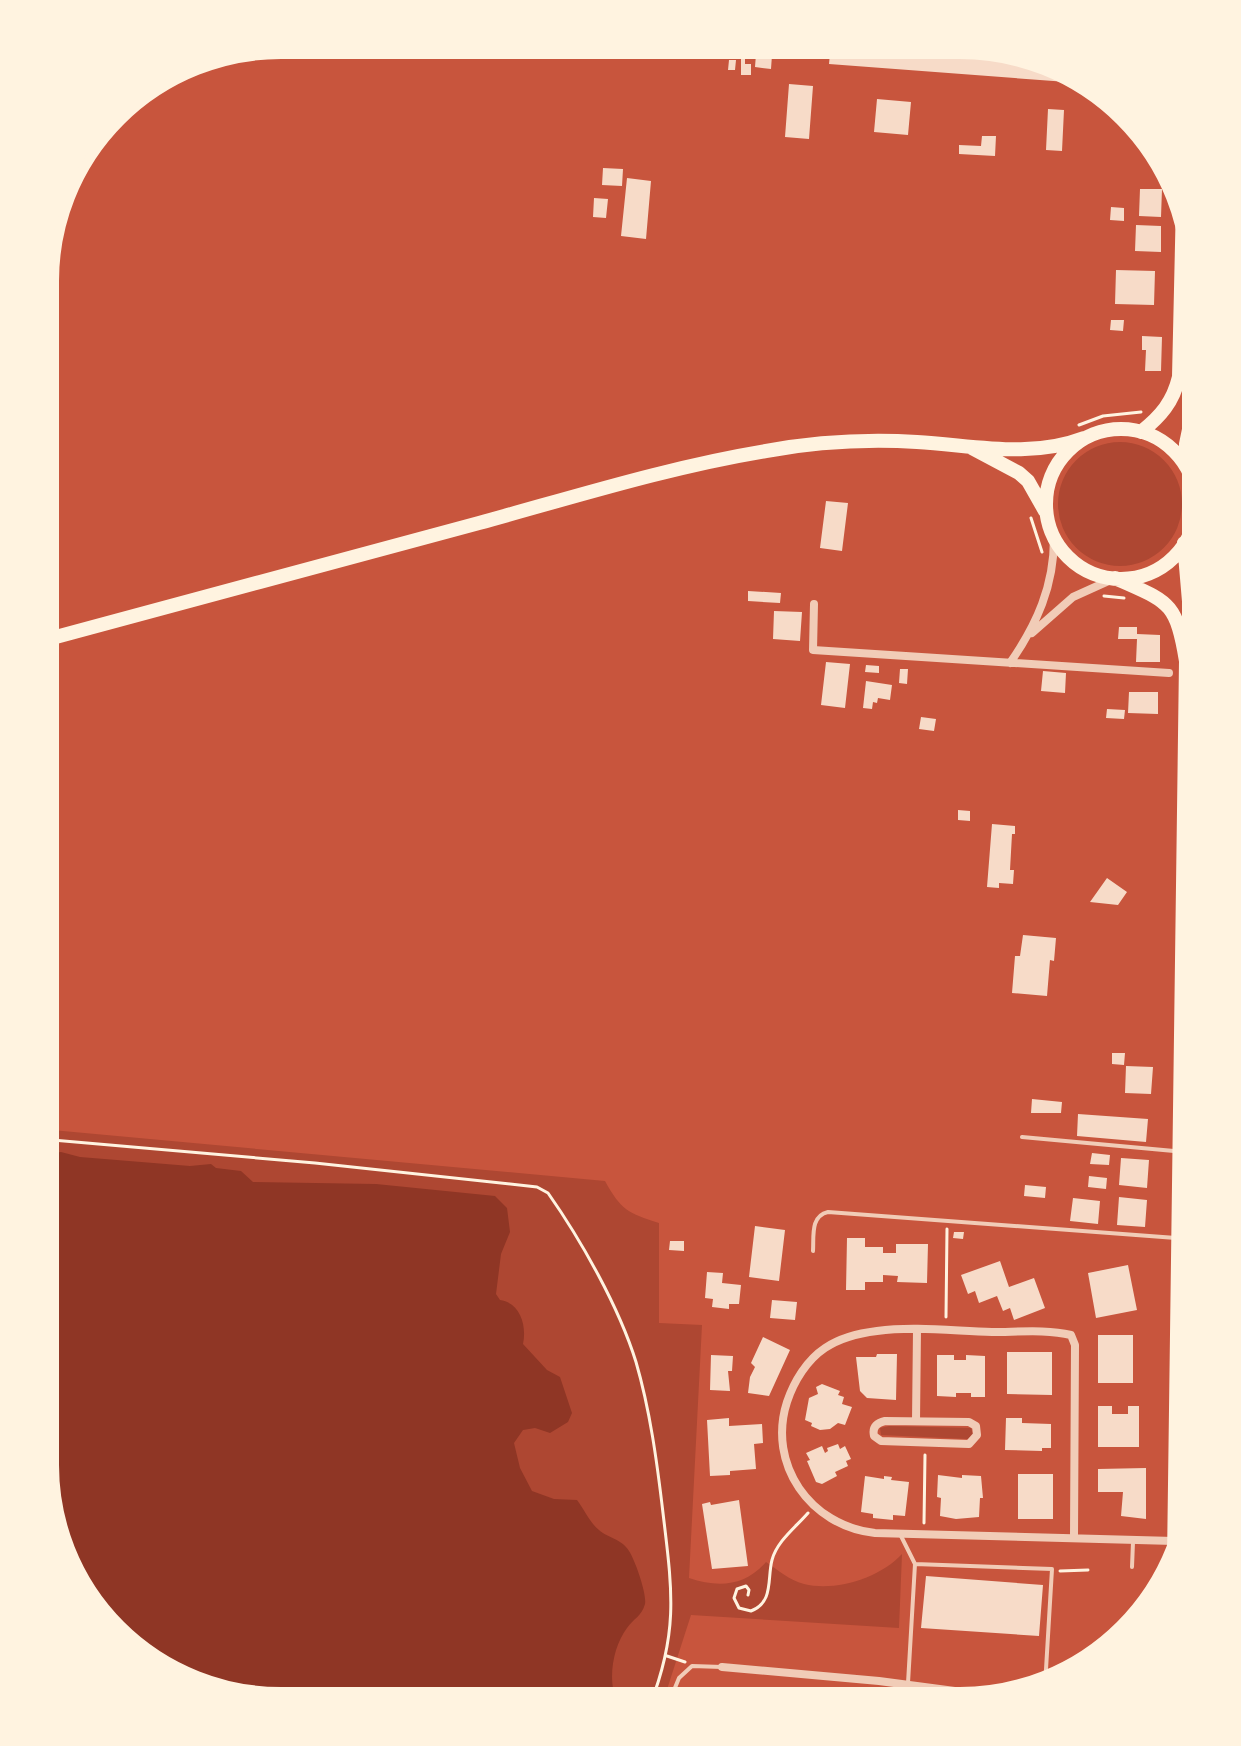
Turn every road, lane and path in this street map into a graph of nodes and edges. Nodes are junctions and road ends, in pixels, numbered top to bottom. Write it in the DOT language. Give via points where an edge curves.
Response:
graph roads {
  1 [pos="1182,233"];
  2 [pos="1146,410"];
  3 [pos="1081,432"];
  4 [pos="1141,432"];
  5 [pos="972,448"];
  6 [pos="1187,470"];
  7 [pos="1030,509"];
  8 [pos="1047,513"];
  9 [pos="1187,532"];
  10 [pos="1054,538"];
  11 [pos="1185,540"];
  12 [pos="1187,576"];
  13 [pos="1115,578"];
  14 [pos="1051,580"];
  15 [pos="1073,597"];
  16 [pos="1130,598"];
  17 [pos="814,604"];
  18 [pos="1028,637"];
  19 [pos="54,638"];
  20 [pos="1187,654"];
  21 [pos="1186,661"];
  22 [pos="1010,663"];
  23 [pos="1169,673"];
  24 [pos="1182,1026"];
  25 [pos="1187,1045"];
  26 [pos="1187,1098"];
  27 [pos="1181,1101"];
  28 [pos="1187,1104"];
  29 [pos="1022,1137"];
  30 [pos="54,1140"];
  31 [pos="1181,1151"];
  32 [pos="1187,1166"];
  33 [pos="1180,1178"];
  34 [pos="947,1221"];
  35 [pos="1178,1238"];
  36 [pos="813,1251"];
  37 [pos="917,1330"];
  38 [pos="946,1331"];
  39 [pos="916,1421"];
  40 [pos="926,1443"];
  41 [pos="813,1507"];
  42 [pos="899,1534"];
  43 [pos="924,1534"];
  44 [pos="1074,1537"];
  45 [pos="1133,1539"];
  46 [pos="1169,1541"];
  47 [pos="1171,1548"];
  48 [pos="1167,1559"];
  49 [pos="915,1564"];
  50 [pos="1132,1567"];
  51 [pos="1088,1570"];
  52 [pos="1052,1572"];
  53 [pos="748,1595"];
  54 [pos="667,1656"];
  55 [pos="692,1666"];
  56 [pos="722,1667"];
  57 [pos="1046,1675"];
  58 [pos="908,1685"];
  59 [pos="655,1692"];
  60 [pos="673,1692"];
  61 [pos="954,1692"];
  1 -- 4 [label="main road" via="1179,377 1169,405"];
  2 -- 3 [label="path" via="1103,416"];
  3 -- 4 [label="main road"];
  3 -- 5 [label="main road" via="1038,450"];
  3 -- 8 [label="main road" via="1047,488"];
  4 -- 6 [label="main road" via="1168,446"];
  5 -- 8 [label="main road" via="1019,473"];
  5 -- 19 [label="main road" via="919,442 824,444 706,462"];
  7 -- 14 [label="path" via="1043,575"];
  8 -- 10 [label="main road"];
  9 -- 11 [label="main road"];
  10 -- 13 [label="main road" via="1079,566"];
  10 -- 14 [label="street"];
  11 -- 12 [label="main road"];
  11 -- 13 [label="main road" via="1173,557 1150,572"];
  13 -- 15 [label="street"];
  13 -- 21 [label="main road" via="1167,604 1180,626"];
  14 -- 18 [label="street"];
  15 -- 16 [label="path" via="1080,604 1092,597"];
  15 -- 18 [label="street"];
  17 -- 22 [label="street" via="813,650"];
  18 -- 22 [label="street"];
  20 -- 21 [label="main road"];
  21 -- 24 [label="main road"];
  22 -- 23 [label="street"];
  24 -- 25 [label="street"];
  24 -- 27 [label="main road"];
  26 -- 27 [label="street"];
  27 -- 28 [label="street"];
  27 -- 31 [label="main road"];
  29 -- 31 [label="lane"];
  30 -- 54 [label="path" via="447,1177 537,1187 548,1193 609,1298 636,1363 654,1446 669,1564 673,1614"];
  31 -- 33 [label="main road"];
  32 -- 33 [label="street"];
  33 -- 35 [label="main road"];
  34 -- 35 [label="lane"];
  34 -- 36 [label="lane" via="820,1214"];
  34 -- 38 [label="path"];
  35 -- 46 [label="main road"];
  37 -- 38 [label="street"];
  37 -- 39 [label="street"];
  37 -- 41 [label="street" via="875,1331 840,1341 819,1353 795,1384 783,1418 783,1447 794,1482"];
  38 -- 44 [label="street" via="1074,1338"];
  39 -- 40 [label="street" via="881,1422 874,1436 881,1441"];
  39 -- 40 [label="street" via="969,1422 977,1430 969,1444"];
  40 -- 43 [label="path"];
  41 -- 42 [label="street" via="856,1530"];
  41 -- 53 [label="path" via="774,1554 764,1602 751,1611 739,1608 737,1589 746,1586"];
  42 -- 43 [label="street"];
  42 -- 49 [label="lane"];
  43 -- 44 [label="street"];
  44 -- 45 [label="street"];
  45 -- 46 [label="street"];
  45 -- 50 [label="lane"];
  46 -- 47 [label="main road"];
  46 -- 48 [label="path"];
  49 -- 52 [label="lane"];
  49 -- 58 [label="lane"];
  51 -- 52 [label="path"];
  52 -- 57 [label="lane"];
  54 -- 55 [label="path"];
  54 -- 59 [label="path"];
  55 -- 56 [label="lane"];
  55 -- 60 [label="lane"];
  56 -- 58 [label="street"];
  58 -- 61 [label="street"];
}
